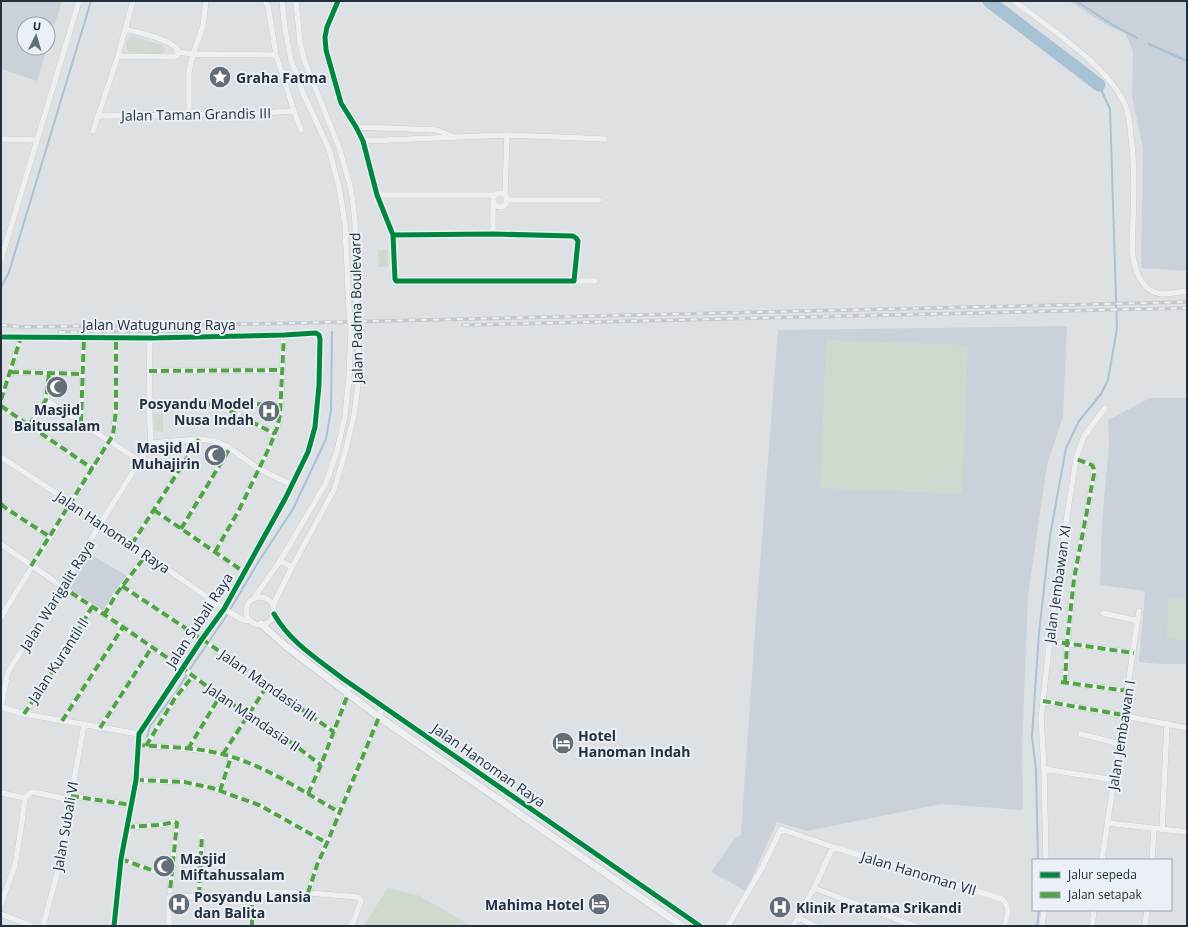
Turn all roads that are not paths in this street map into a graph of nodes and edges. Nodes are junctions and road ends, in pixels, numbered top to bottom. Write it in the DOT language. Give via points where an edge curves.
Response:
graph roads {
  1 [pos="79,1"];
  2 [pos="133,1"];
  3 [pos="206,1"];
  4 [pos="282,1"];
  5 [pos="296,1"];
  6 [pos="338,1"];
  7 [pos="1014,1"];
  8 [pos="266,4"];
  9 [pos="125,29"];
  10 [pos="178,52"];
  11 [pos="193,54"];
  12 [pos="276,55"];
  13 [pos="118,56"];
  14 [pos="294,111"];
  15 [pos="189,114"];
  16 [pos="98,116"];
  17 [pos="356,127"];
  18 [pos="301,130"];
  19 [pos="93,131"];
  20 [pos="507,135"];
  21 [pos="454,137"];
  22 [pos="1,138"];
  23 [pos="605,139"];
  24 [pos="36,140"];
  25 [pos="363,141"];
  26 [pos="378,195"];
  27 [pos="495,195"];
  28 [pos="506,198"];
  29 [pos="599,200"];
  30 [pos="493,202"];
  31 [pos="493,234"];
  32 [pos="393,235"];
  33 [pos="1,260"];
  34 [pos="574,281"];
  35 [pos="595,281"];
  36 [pos="1187,291"];
  37 [pos="316,333"];
  38 [pos="284,335"];
  39 [pos="1,337"];
  40 [pos="84,337"];
  41 [pos="116,337"];
  42 [pos="21,338"];
  43 [pos="150,338"];
  44 [pos="282,370"];
  45 [pos="149,371"];
  46 [pos="11,372"];
  47 [pos="48,373"];
  48 [pos="82,374"];
  49 [pos="1,400"];
  50 [pos="46,400"];
  51 [pos="149,404"];
  52 [pos="217,404"];
  53 [pos="280,404"];
  54 [pos="1,406"];
  55 [pos="1105,408"];
  56 [pos="81,422"];
  57 [pos="29,425"];
  58 [pos="275,434"];
  59 [pos="199,439"];
  60 [pos="110,442"];
  61 [pos="151,443"];
  62 [pos="230,448"];
  63 [pos="1,457"];
  64 [pos="1076,459"];
  65 [pos="140,461"];
  66 [pos="92,468"];
  67 [pos="259,469"];
  68 [pos="292,485"];
  69 [pos="71,502"];
  70 [pos="1,504"];
  71 [pos="154,510"];
  72 [pos="102,523"];
  73 [pos="181,529"];
  74 [pos="50,536"];
  75 [pos="132,544"];
  76 [pos="2,547"];
  77 [pos="215,552"];
  78 [pos="147,554"];
  79 [pos="280,561"];
  80 [pos="32,566"];
  81 [pos="292,567"];
  82 [pos="244,572"];
  83 [pos="61,586"];
  84 [pos="122,586"];
  85 [pos="254,598"];
  86 [pos="273,605"];
  87 [pos="92,607"];
  88 [pos="246,609"];
  89 [pos="228,611"];
  90 [pos="1139,611"];
  91 [pos="1104,613"];
  92 [pos="274,614"];
  93 [pos="104,615"];
  94 [pos="1,617"];
  95 [pos="238,617"];
  96 [pos="251,621"];
  97 [pos="1138,621"];
  98 [pos="261,624"];
  99 [pos="123,626"];
  100 [pos="1050,641"];
  101 [pos="207,642"];
  102 [pos="1068,643"];
  103 [pos="152,647"];
  104 [pos="1134,653"];
  105 [pos="184,669"];
  106 [pos="1,671"];
  107 [pos="8,672"];
  108 [pos="192,675"];
  109 [pos="351,684"];
  110 [pos="267,686"];
  111 [pos="1128,691"];
  112 [pos="348,694"];
  113 [pos="220,696"];
  114 [pos="1043,701"];
  115 [pos="383,706"];
  116 [pos="1,707"];
  117 [pos="24,714"];
  118 [pos="248,714"];
  119 [pos="1123,715"];
  120 [pos="379,717"];
  121 [pos="62,721"];
  122 [pos="1167,724"];
  123 [pos="84,725"];
  124 [pos="100,728"];
  125 [pos="1187,728"];
  126 [pos="334,732"];
  127 [pos="138,734"];
  128 [pos="1081,734"];
  129 [pos="1120,744"];
  130 [pos="142,746"];
  131 [pos="188,749"];
  132 [pos="223,754"];
  133 [pos="231,757"];
  134 [pos="321,765"];
  135 [pos="1044,769"];
  136 [pos="137,780"];
  137 [pos="1114,780"];
  138 [pos="220,791"];
  139 [pos="1,793"];
  140 [pos="308,794"];
  141 [pos="25,798"];
  142 [pos="71,798"];
  143 [pos="132,805"];
  144 [pos="339,812"];
  145 [pos="1108,823"];
  146 [pos="127,827"];
  147 [pos="1154,829"];
  148 [pos="1162,830"];
  149 [pos="1187,832"];
  150 [pos="202,835"];
  151 [pos="327,843"];
  152 [pos="833,847"];
  153 [pos="121,859"];
  154 [pos="1046,859"];
  155 [pos="1102,859"];
  156 [pos="1152,859"];
  157 [pos="154,871"];
  158 [pos="814,888"];
  159 [pos="170,891"];
  160 [pos="252,893"];
  161 [pos="308,893"];
  162 [pos="199,895"];
  163 [pos="1,904"];
  164 [pos="1044,911"];
  165 [pos="1094,911"];
  166 [pos="1147,911"];
  167 [pos="1,914"];
  168 [pos="798,918"];
  169 [pos="32,926"];
  170 [pos="43,926"];
  171 [pos="114,926"];
  172 [pos="169,926"];
  173 [pos="252,926"];
  174 [pos="350,926"];
  175 [pos="682,926"];
  176 [pos="700,926"];
  177 [pos="728,926"];
  178 [pos="793,926"];
  179 [pos="816,926"];
  180 [pos="913,926"];
  181 [pos="1004,926"];
  182 [pos="1042,926"];
  183 [pos="1092,926"];
  184 [pos="1145,926"];
  1 -- 24 [label="street"];
  2 -- 9 [label="street"];
  3 -- 11 [label="street" via="203,26"];
  4 -- 79 [label="street, Jalan Padma Boulevard, bridge" via="291,60 328,149 339,187 345,224 351,332 346,416 337,451 326,483"];
  5 -- 81 [label="street, Jalan Padma Boulevard, bridge" via="304,62 339,147 351,189 355,222 359,333 358,385 345,453 334,490"];
  6 -- 17 [label="street" via="327,27 326,50 342,103"];
  7 -- 36 [label="street" via="1087,58 1106,76 1121,97 1129,115 1134,157 1134,264 1145,287 1153,292 1162,294"];
  8 -- 12 [label="street"];
  9 -- 10 [label="street" via="151,35 174,46"];
  9 -- 13 [label="street"];
  10 -- 11 [label="street"];
  10 -- 13 [label="street" via="174,57"];
  11 -- 12 [label="street"];
  11 -- 15 [label="street" via="189,72"];
  12 -- 14 [label="street"];
  13 -- 16 [label="street"];
  14 -- 15 [label="street, Jalan Taman Grandis III"];
  14 -- 18 [label="street"];
  15 -- 16 [label="street, Jalan Taman Grandis III"];
  16 -- 19 [label="street"];
  17 -- 21 [label="street" via="437,130"];
  17 -- 25 [label="street"];
  20 -- 21 [label="street"];
  20 -- 23 [label="street"];
  20 -- 28 [label="street"];
  21 -- 25 [label="street"];
  22 -- 24 [label="street"];
  24 -- 33 [label="street"];
  25 -- 26 [label="street"];
  26 -- 27 [label="street"];
  26 -- 32 [label="street"];
  27 -- 28 [label="street" via="500,193"];
  27 -- 30 [label="street"];
  28 -- 29 [label="street"];
  28 -- 30 [label="street" via="502,206 497,206"];
  30 -- 31 [label="street"];
  31 -- 32 [label="street"];
  31 -- 34 [label="street" via="573,236 578,241"];
  32 -- 34 [label="street" via="395,279 398,282"];
  34 -- 35 [label="street"];
  37 -- 38 [label="street, Jalan Watugunung Raya"];
  37 -- 68 [label="street, Jalan Subali Raya" via="320,339 315,427 308,452"];
  38 -- 43 [label="street, Jalan Watugunung Raya"];
  38 -- 44 [label="street"];
  39 -- 42 [label="street, Jalan Watugunung Raya"];
  40 -- 41 [label="street, Jalan Watugunung Raya"];
  40 -- 42 [label="street, Jalan Watugunung Raya"];
  40 -- 48 [label="street"];
  41 -- 43 [label="street, Jalan Watugunung Raya"];
  41 -- 60 [label="street" via="116,410"];
  42 -- 46 [label="street"];
  43 -- 45 [label="street"];
  44 -- 45 [label="street"];
  44 -- 53 [label="street"];
  45 -- 51 [label="street"];
  46 -- 47 [label="street"];
  46 -- 49 [label="street"];
  47 -- 48 [label="street"];
  47 -- 50 [label="street"];
  48 -- 56 [label="street"];
  50 -- 56 [label="street"];
  50 -- 57 [label="street"];
  51 -- 52 [label="street"];
  51 -- 61 [label="street"];
  52 -- 53 [label="street"];
  52 -- 58 [label="street"];
  53 -- 58 [label="street"];
  54 -- 57 [label="street"];
  55 -- 64 [label="street, Jalan Jembawan XI" via="1084,436"];
  56 -- 60 [label="street"];
  57 -- 66 [label="street"];
  58 -- 67 [label="street"];
  59 -- 61 [label="street"];
  59 -- 62 [label="street" via="215,440"];
  59 -- 71 [label="street"];
  60 -- 65 [label="street"];
  60 -- 66 [label="street"];
  61 -- 65 [label="street, Jalan Warigalit Raya"];
  62 -- 67 [label="street"];
  62 -- 73 [label="street"];
  63 -- 69 [label="street, Jalan Hanoman Raya"];
  64 -- 100 [label="street, Jalan Jembawan XI"];
  64 -- 102 [label="street" via="1092,465 1094,474 1074,578"];
  65 -- 72 [label="street, Jalan Warigalit Raya"];
  66 -- 69 [label="street"];
  67 -- 68 [label="street"];
  67 -- 77 [label="street"];
  68 -- 82 [label="street, Jalan Subali Raya"];
  69 -- 72 [label="street, Jalan Hanoman Raya"];
  69 -- 74 [label="street"];
  70 -- 74 [label="street"];
  71 -- 73 [label="street"];
  71 -- 75 [label="street"];
  72 -- 75 [label="street, Jalan Hanoman Raya"];
  72 -- 83 [label="street, Jalan Warigalit Raya"];
  73 -- 77 [label="street"];
  74 -- 80 [label="street"];
  75 -- 78 [label="street, Jalan Hanoman Raya"];
  76 -- 80 [label="street, Jalan Mandasia II"];
  77 -- 82 [label="street"];
  78 -- 84 [label="street"];
  78 -- 89 [label="street, Jalan Hanoman Raya"];
  79 -- 81 [label="street"];
  79 -- 85 [label="street, Jalan Padma Boulevard"];
  80 -- 83 [label="street, Jalan Mandasia II"];
  80 -- 94 [label="street"];
  81 -- 86 [label="street, Jalan Padma Boulevard"];
  82 -- 89 [label="street, Jalan Subali Raya"];
  83 -- 87 [label="street, Jalan Mandasia II"];
  83 -- 107 [label="street, Jalan Warigalit Raya"];
  84 -- 93 [label="street"];
  84 -- 101 [label="street, Jalan Mandasia III"];
  85 -- 86 [label="street" via="263,597"];
  85 -- 88 [label="street"];
  86 -- 92 [label="street"];
  87 -- 93 [label="street, Jalan Mandasia II"];
  87 -- 117 [label="street, Jalan Kurantil II" via="66,652"];
  88 -- 95 [label="street" via="243,615"];
  88 -- 96 [label="street"];
  89 -- 95 [label="street, Jalan Hanoman Raya"];
  89 -- 101 [label="street, Jalan Subali Raya"];
  90 -- 97 [label="street, Jalan Jembawan I"];
  91 -- 97 [label="street"];
  92 -- 98 [label="street" via="269,621"];
  92 -- 109 [label="street, Jalan Hanoman Raya" via="295,642"];
  93 -- 99 [label="street, Jalan Mandasia II"];
  95 -- 96 [label="street, Jalan Hanoman Raya"];
  96 -- 98 [label="street"];
  97 -- 104 [label="street, Jalan Jembawan I"];
  98 -- 112 [label="street, Jalan Hanoman Raya"];
  99 -- 103 [label="street, Jalan Mandasia II"];
  99 -- 121 [label="street"];
  100 -- 102 [label="street"];
  100 -- 114 [label="street, Jalan Jembawan XI"];
  101 -- 105 [label="street, Jalan Subali Raya"];
  101 -- 110 [label="street, Jalan Mandasia III"];
  102 -- 104 [label="street"];
  102 -- 111 [label="street" via="1063,682"];
  103 -- 105 [label="street, Jalan Mandasia II"];
  103 -- 124 [label="street"];
  104 -- 111 [label="street, Jalan Jembawan I"];
  105 -- 108 [label="street, Jalan Mandasia II"];
  105 -- 127 [label="street, Jalan Subali Raya"];
  106 -- 107 [label="street"];
  107 -- 116 [label="street, Jalan Warigalit Raya"];
  108 -- 113 [label="street, Jalan Mandasia II"];
  108 -- 130 [label="street"];
  109 -- 112 [label="street"];
  109 -- 115 [label="street, Jalan Hanoman Raya"];
  110 -- 118 [label="street"];
  110 -- 126 [label="street, Jalan Mandasia III"];
  111 -- 119 [label="street, Jalan Jembawan I"];
  112 -- 120 [label="street, Jalan Hanoman Raya"];
  112 -- 126 [label="street"];
  113 -- 118 [label="street, Jalan Mandasia II"];
  113 -- 131 [label="street"];
  114 -- 119 [label="street"];
  114 -- 135 [label="street, Jalan Jembawan XI" via="1041,718"];
  115 -- 120 [label="street"];
  115 -- 176 [label="street, Jalan Hanoman Raya"];
  116 -- 117 [label="street"];
  117 -- 121 [label="street"];
  118 -- 132 [label="street"];
  118 -- 134 [label="street, Jalan Mandasia II"];
  119 -- 122 [label="street"];
  119 -- 129 [label="street, Jalan Jembawan I"];
  120 -- 144 [label="street"];
  120 -- 175 [label="street, Jalan Hanoman Raya"];
  121 -- 123 [label="street"];
  122 -- 125 [label="street"];
  122 -- 148 [label="street"];
  123 -- 124 [label="street"];
  123 -- 142 [label="street, Jalan Subali VI"];
  124 -- 127 [label="street"];
  126 -- 134 [label="street"];
  127 -- 130 [label="street, Jalan Subali Raya"];
  128 -- 129 [label="street"];
  129 -- 137 [label="street, Jalan Jembawan I"];
  130 -- 131 [label="street"];
  130 -- 136 [label="street, Jalan Subali Raya"];
  131 -- 132 [label="street"];
  132 -- 133 [label="street"];
  133 -- 138 [label="street"];
  133 -- 140 [label="street" via="268,771"];
  134 -- 140 [label="street"];
  135 -- 137 [label="street"];
  135 -- 154 [label="street"];
  136 -- 138 [label="street" via="200,784"];
  136 -- 143 [label="street, Jalan Subali Raya"];
  137 -- 145 [label="street, Jalan Jembawan I"];
  138 -- 151 [label="street" via="259,805"];
  139 -- 141 [label="street"];
  140 -- 144 [label="street"];
  141 -- 142 [label="street" via="34,792"];
  141 -- 163 [label="street" via="15,865"];
  142 -- 143 [label="street"];
  142 -- 170 [label="street, Jalan Subali VI" via="57,874"];
  143 -- 146 [label="street, Jalan Subali Raya"];
  144 -- 151 [label="street"];
  145 -- 147 [label="street"];
  145 -- 155 [label="street, Jalan Jembawan I"];
  146 -- 153 [label="street, Jalan Subali Raya"];
  146 -- 159 [label="street" via="148,827 177,822"];
  147 -- 148 [label="street"];
  147 -- 156 [label="street"];
  148 -- 149 [label="street"];
  150 -- 162 [label="street"];
  151 -- 161 [label="street"];
  152 -- 158 [label="street"];
  152 -- 177 [label="street, Jalan Hanoman VII" via="781,829 762,868"];
  152 -- 181 [label="street, Jalan Hanoman VII" via="998,898 1005,902 1009,912"];
  153 -- 157 [label="street"];
  153 -- 171 [label="street, Jalan Subali Raya"];
  158 -- 168 [label="street"];
  158 -- 180 [label="street"];
  160 -- 161 [label="street"];
  160 -- 162 [label="street"];
  160 -- 173 [label="street"];
  161 -- 174 [label="street" via="360,898"];
  162 -- 172 [label="street" via="169,897"];
  164 -- 182 [label="street"];
  165 -- 183 [label="street"];
  166 -- 184 [label="street"];
  167 -- 169 [label="street"];
  168 -- 178 [label="street"];
  168 -- 179 [label="street"];
}
